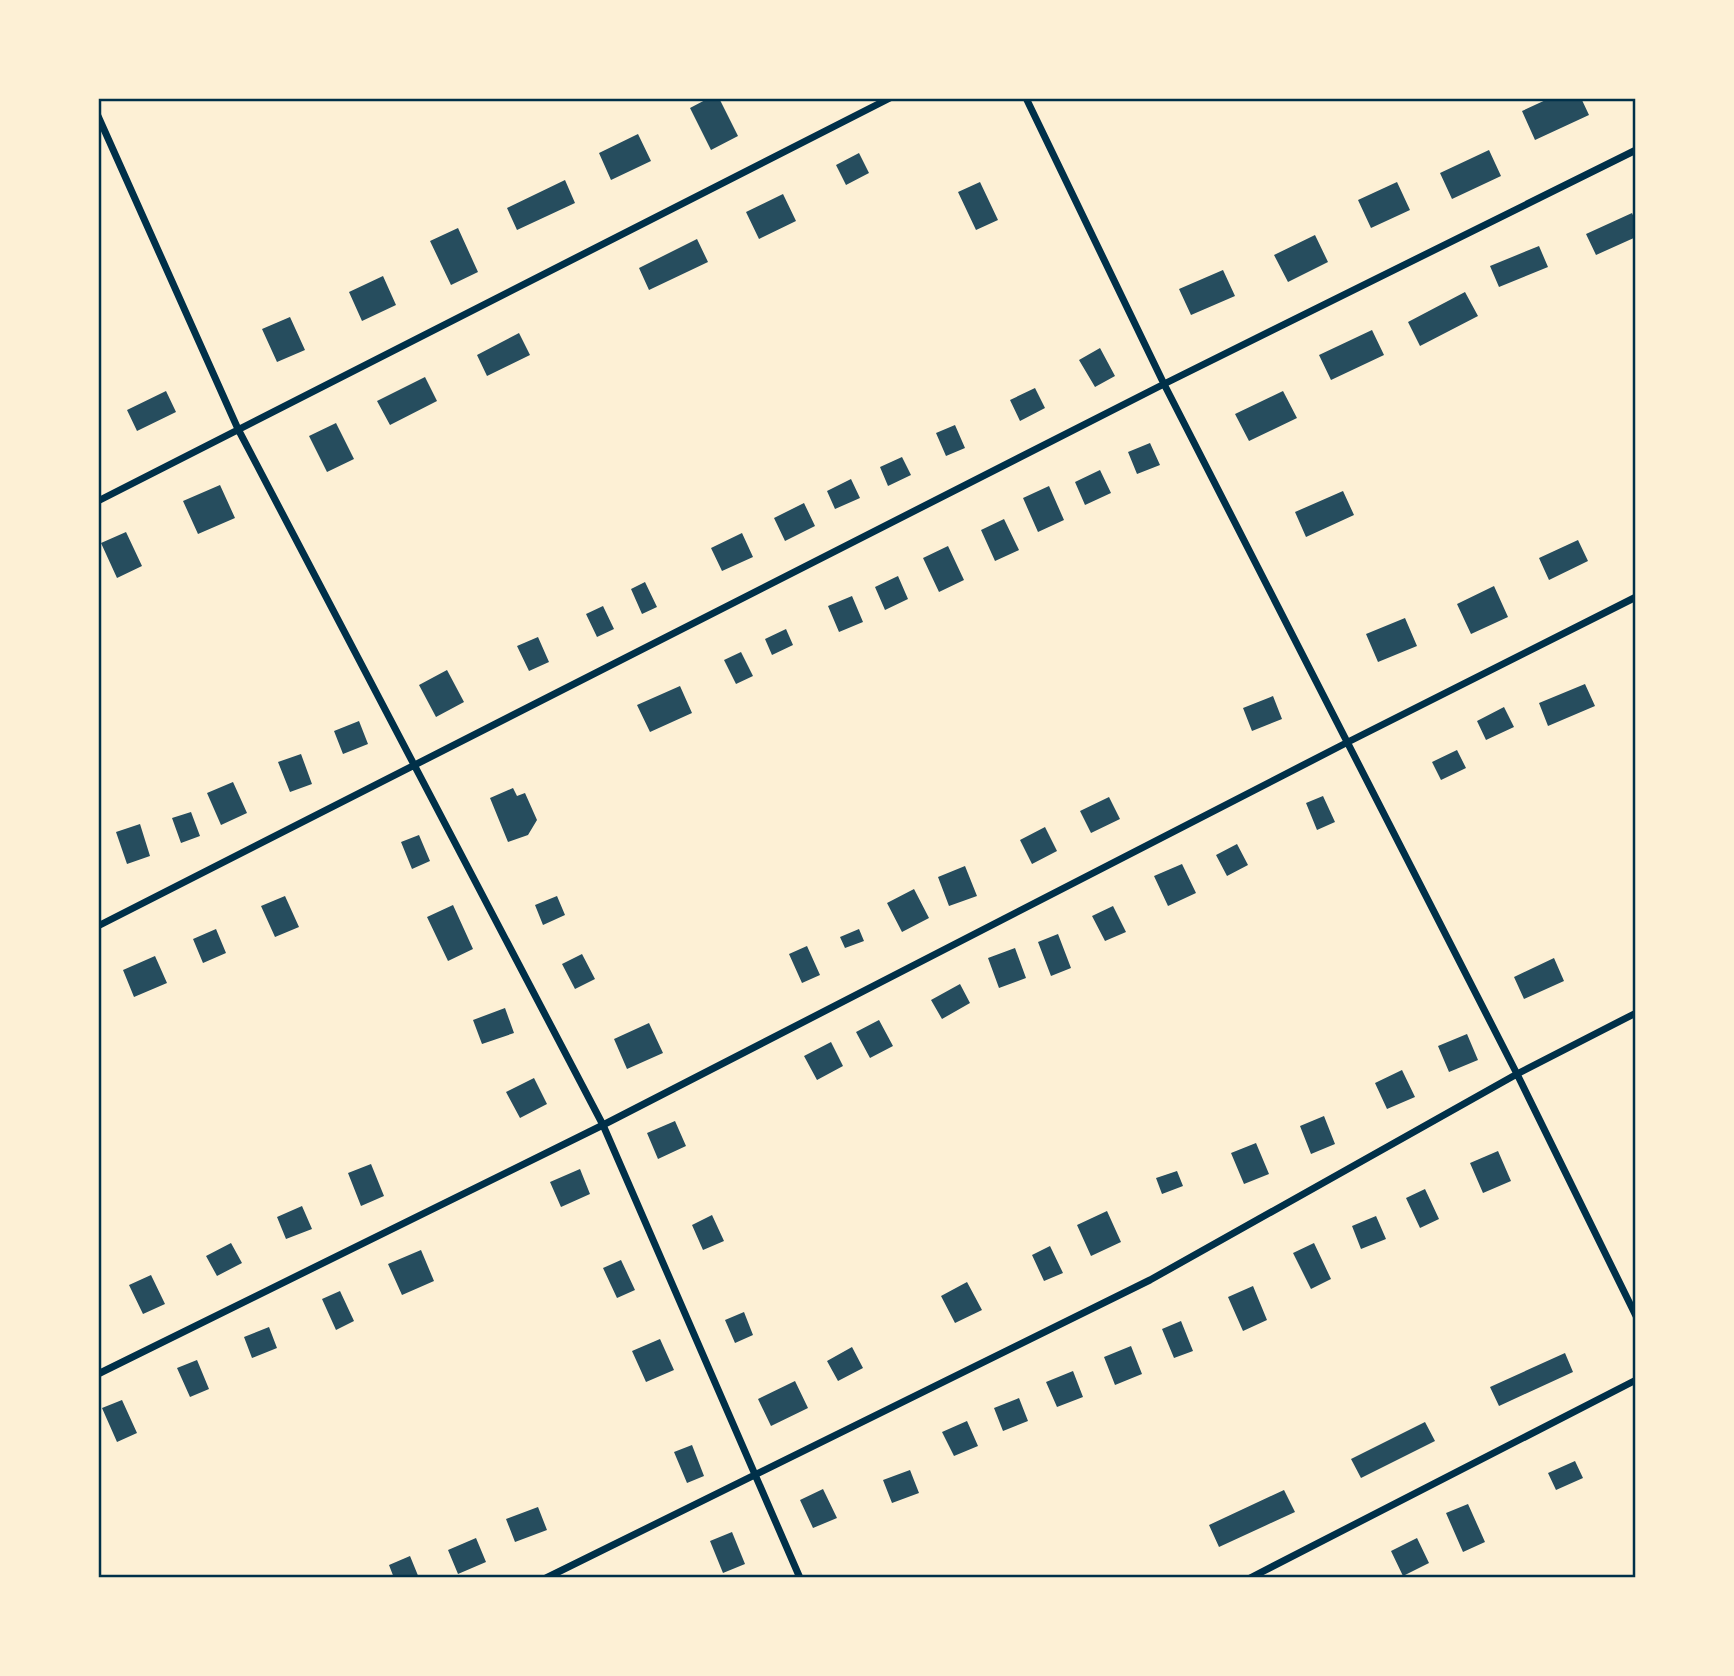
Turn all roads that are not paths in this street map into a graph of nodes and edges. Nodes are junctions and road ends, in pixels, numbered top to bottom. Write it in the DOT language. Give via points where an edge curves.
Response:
graph roads {
  1 [pos="890,98"];
  2 [pos="1026,98"];
  3 [pos="98,116"];
  4 [pos="1636,150"];
  5 [pos="1164,384"];
  6 [pos="238,429"];
  7 [pos="98,501"];
  8 [pos="1636,597"];
  9 [pos="1348,742"];
  10 [pos="416,766"];
  11 [pos="98,926"];
  12 [pos="1636,1013"];
  13 [pos="1517,1073"];
  14 [pos="603,1125"];
  15 [pos="1636,1316"];
  16 [pos="98,1374"];
  17 [pos="1636,1380"];
  18 [pos="755,1474"];
  19 [pos="546,1578"];
  20 [pos="800,1578"];
  21 [pos="1250,1578"];
  1 -- 6 [label="street"];
  2 -- 5 [label="street"];
  3 -- 6 [label="street"];
  4 -- 5 [label="street"];
  5 -- 9 [label="street"];
  5 -- 10 [label="street"];
  6 -- 7 [label="street"];
  6 -- 10 [label="street"];
  8 -- 9 [label="street"];
  9 -- 13 [label="street"];
  9 -- 14 [label="street"];
  10 -- 11 [label="street"];
  10 -- 14 [label="street"];
  12 -- 13 [label="street"];
  13 -- 15 [label="street"];
  13 -- 18 [label="street" via="1150,1280"];
  14 -- 16 [label="street"];
  14 -- 18 [label="street"];
  17 -- 21 [label="street"];
  18 -- 19 [label="street"];
  18 -- 20 [label="street"];
}
